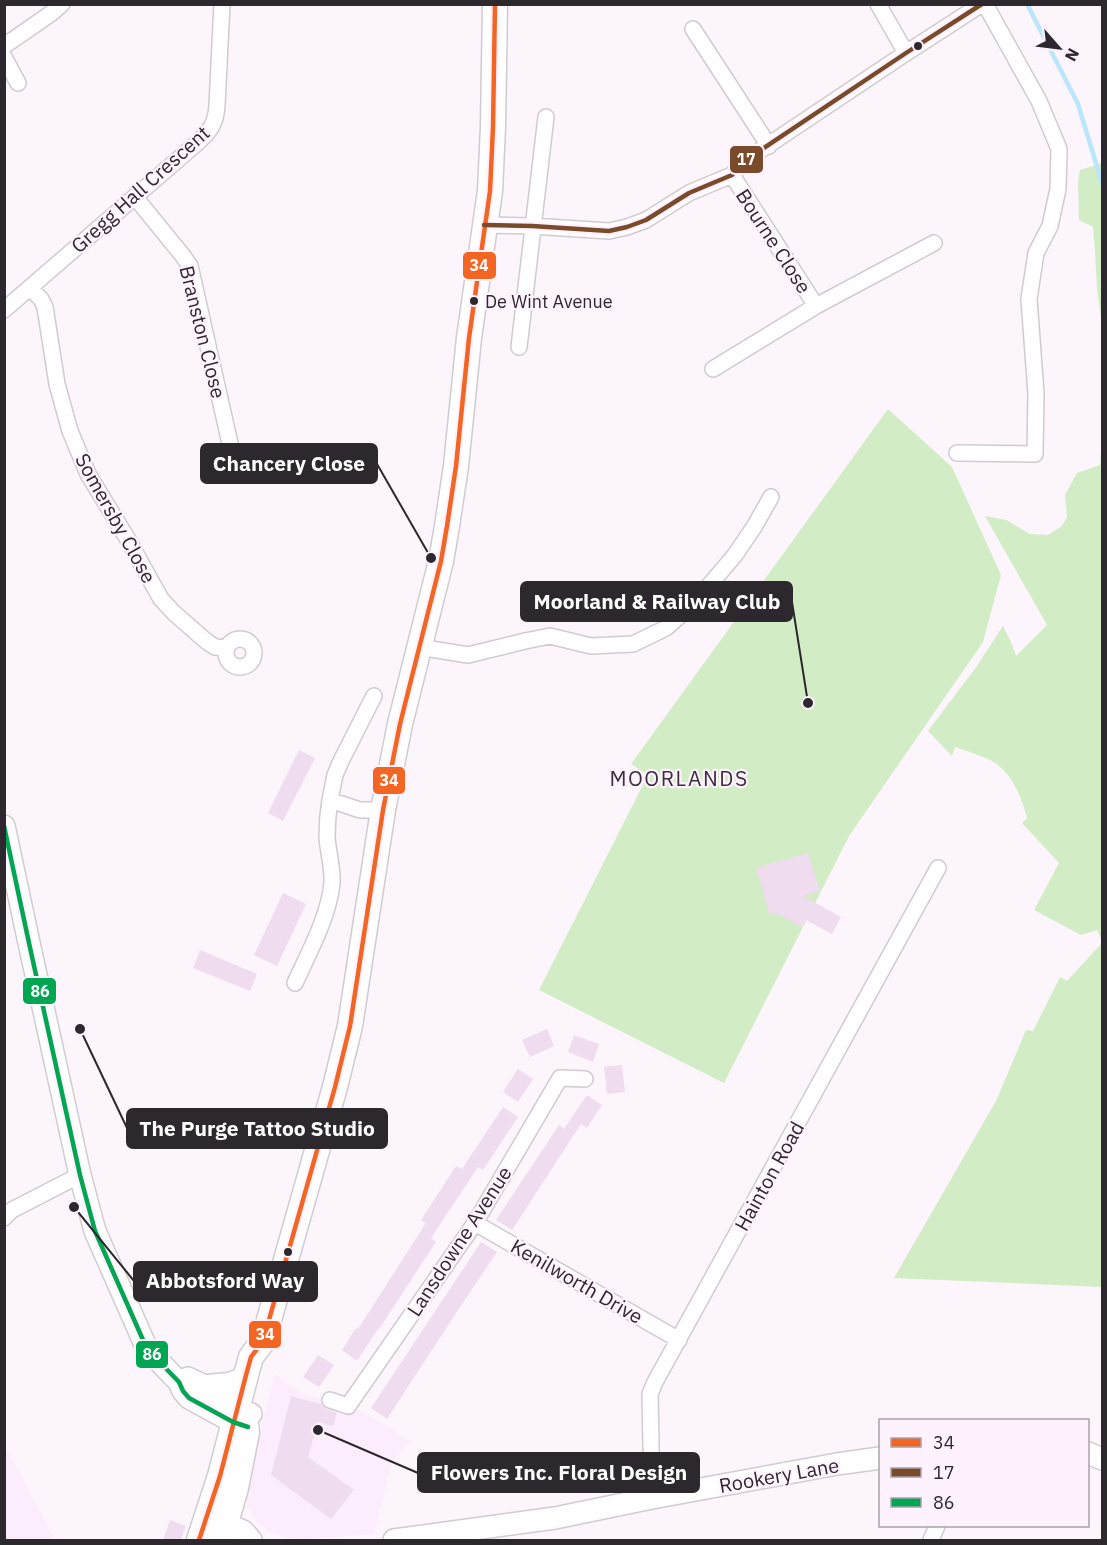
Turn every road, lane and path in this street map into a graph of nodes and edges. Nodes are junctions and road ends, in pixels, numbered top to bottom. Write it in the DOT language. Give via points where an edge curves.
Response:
graph roads {
  1 [pos="62,4"];
  2 [pos="222,4"];
  3 [pos="495,4"];
  4 [pos="878,4"];
  5 [pos="984,4"];
  6 [pos="693,29"];
  7 [pos="4,46"];
  8 [pos="906,53"];
  9 [pos="4,57"];
  10 [pos="18,83"];
  11 [pos="546,117"];
  12 [pos="769,146"];
  13 [pos="732,175"];
  14 [pos="135,197"];
  15 [pos="484,225"];
  16 [pos="532,226"];
  17 [pos="934,243"];
  18 [pos="30,288"];
  19 [pos="816,306"];
  20 [pos="4,310"];
  21 [pos="519,348"];
  22 [pos="713,369"];
  23 [pos="231,447"];
  24 [pos="957,453"];
  25 [pos="771,497"];
  26 [pos="420,647"];
  27 [pos="226,648"];
  28 [pos="374,696"];
  29 [pos="330,800"];
  30 [pos="383,810"];
  31 [pos="4,826"];
  32 [pos="938,868"];
  33 [pos="296,983"];
  34 [pos="585,1079"];
  35 [pos="80,1176"];
  36 [pos="4,1218"];
  37 [pos="475,1223"];
  38 [pos="679,1340"];
  39 [pos="263,1341"];
  40 [pos="244,1380"];
  41 [pos="179,1382"];
  42 [pos="207,1387"];
  43 [pos="330,1400"];
  44 [pos="243,1418"];
  45 [pos="879,1458"];
  46 [pos="652,1498"];
  47 [pos="210,1533"];
  48 [pos="251,1540"];
  49 [pos="394,1540"];
  1 -- 7 [label="street"];
  2 -- 14 [label="street, Gregg Hall Crescent" via="217,111 212,127"];
  3 -- 15 [label="main road" via="494,127"];
  4 -- 8 [label="street"];
  5 -- 8 [label="street"];
  5 -- 24 [label="street" via="1039,101 1059,149 1058,189 1050,226 1036,254 1029,298 1036,394 1035,454"];
  6 -- 12 [label="street"];
  8 -- 12 [label="street"];
  9 -- 10 [label="street"];
  11 -- 16 [label="street"];
  12 -- 13 [label="street" via="743,162"];
  13 -- 16 [label="street" via="627,227 609,231"];
  13 -- 19 [label="street, Bourne Close"];
  14 -- 18 [label="street, Gregg Hall Crescent"];
  14 -- 23 [label="street, Branston Close" via="190,267"];
  15 -- 16 [label="street"];
  15 -- 26 [label="main road" via="447,526"];
  16 -- 21 [label="street"];
  17 -- 19 [label="street, Bourne Close"];
  18 -- 20 [label="street, Gregg Hall Crescent"];
  18 -- 27 [label="street, Somersby Close" via="45,307 57,384 70,431 88,474 161,599 215,648"];
  19 -- 22 [label="street, Bourne Close"];
  25 -- 26 [label="street" via="735,555 695,602 666,628 633,644 591,646 550,636 468,655"];
  26 -- 30 [label="main road"];
  28 -- 29 [label="street" via="341,760"];
  29 -- 30 [label="street" via="360,810"];
  29 -- 33 [label="street" via="330,895"];
  30 -- 39 [label="main road" via="350,1026"];
  31 -- 35 [label="street"];
  32 -- 38 [label="street, Hainton Road"];
  34 -- 37 [label="street, Lansdowne Avenue" via="560,1078"];
  35 -- 36 [label="street" via="12,1210"];
  35 -- 41 [label="street" via="96,1231 147,1349"];
  37 -- 38 [label="street, Kenilworth Drive"];
  37 -- 43 [label="street, Lansdowne Avenue" via="348,1406"];
  38 -- 46 [label="street, Hainton Road" via="650,1394"];
  39 -- 40 [label="main road" via="251,1357"];
  39 -- 44 [label="main road" via="264,1363"];
  40 -- 42 [label="main road"];
  40 -- 44 [label="main road"];
  41 -- 42 [label="street" via="188,1378"];
  41 -- 44 [label="street" via="189,1398"];
  42 -- 44 [label="street"];
  44 -- 47 [label="main road" via="236,1488"];
  45 -- 46 [label="street, Rookery Lane"];
  46 -- 49 [label="street, Rookery Lane" via="555,1518"];
  47 -- 48 [label="street" via="243,1531"];
}
